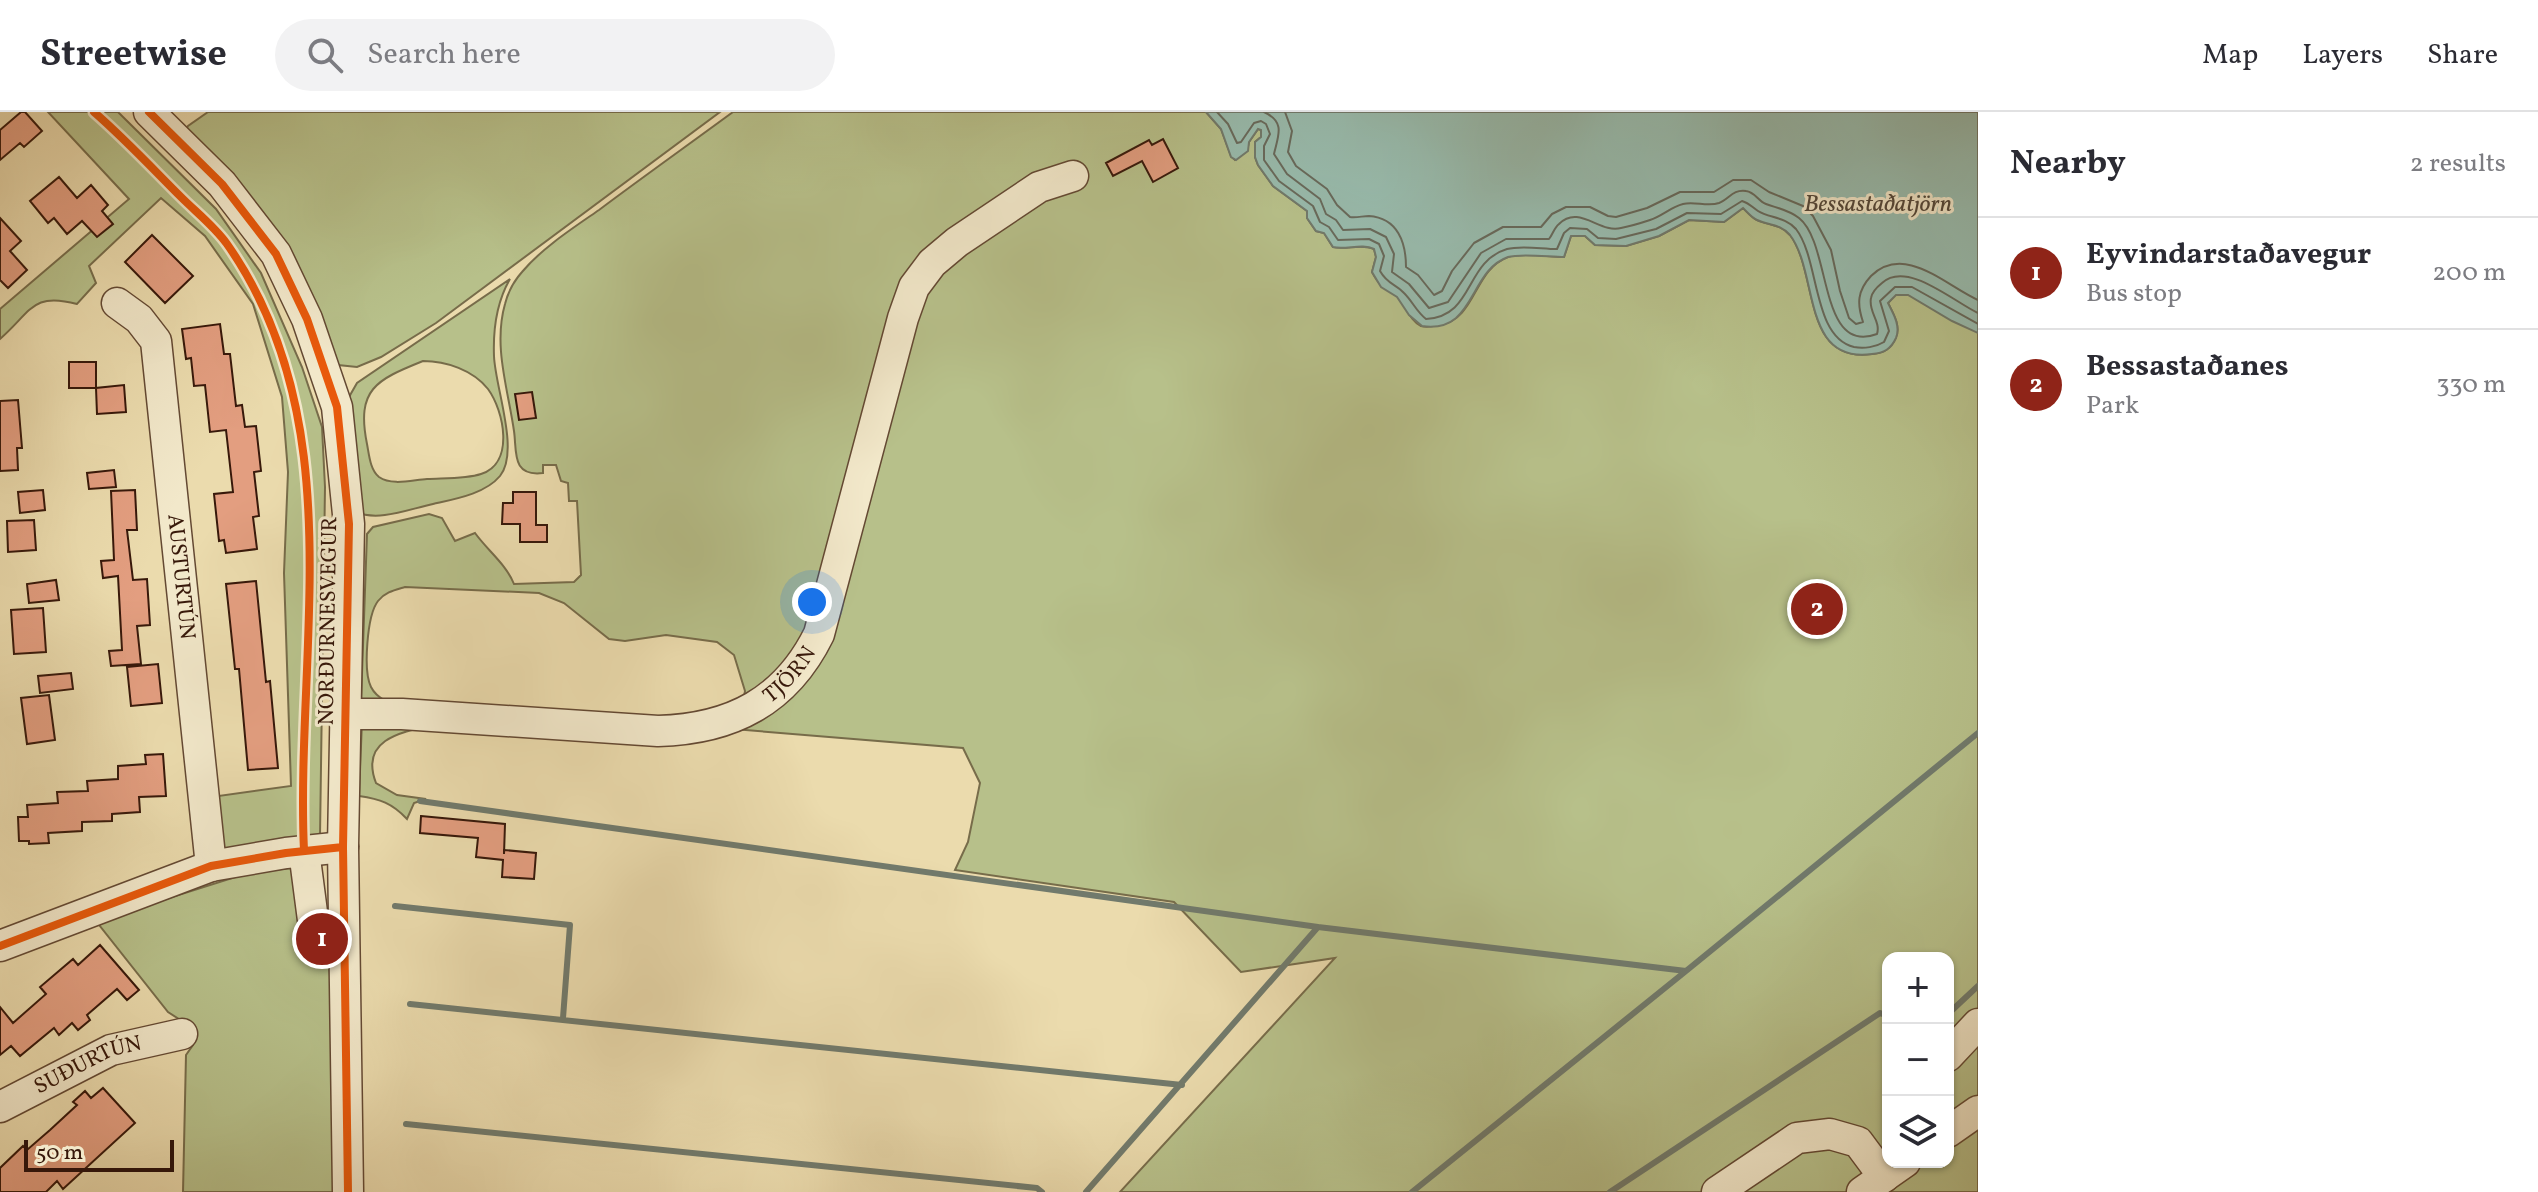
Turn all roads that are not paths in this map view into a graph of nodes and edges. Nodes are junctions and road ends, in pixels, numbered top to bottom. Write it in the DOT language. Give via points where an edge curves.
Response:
graph roads {
  1 [pos="149,112"];
  2 [pos="1073,176"];
  3 [pos="117,303"];
  4 [pos="345,714"];
  5 [pos="343,847"];
  6 [pos="304,851"];
  7 [pos="211,866"];
  8 [pos="2,936"];
  9 [pos="344,959"];
  10 [pos="1978,1024"];
  11 [pos="182,1034"];
  12 [pos="1954,1050"];
  13 [pos="0,1107"];
  14 [pos="1978,1111"];
  15 [pos="1954,1128"];
  16 [pos="1884,1177"];
  17 [pos="348,1192"];
  18 [pos="1717,1192"];
  1 -- 4 [label="street, NORÐURNESVEGUR" via="222,184 276,254 330,381 348,498"];
  2 -- 4 [label="street, TJÖRN" via="1039,187 957,242 914,287 819,634 797,672 774,693 718,725 692,730"];
  3 -- 7 [label="street, AUSTURTÚN" via="156,341"];
  4 -- 5 [label="street, NORÐURNESVEGUR"];
  5 -- 6 [label="street"];
  5 -- 9 [label="street, NORÐURNESVEGUR"];
  6 -- 7 [label="street"];
  6 -- 9 [label="street" via="313,920"];
  7 -- 8 [label="street"];
  9 -- 17 [label="street, NORÐURNESVEGUR"];
  10 -- 12 [label="street"];
  11 -- 13 [label="street, SUÐURTÚN" via="111,1050"];
  14 -- 15 [label="street"];
  16 -- 18 [label="street" via="1858,1142 1830,1134 1797,1138"];
}
